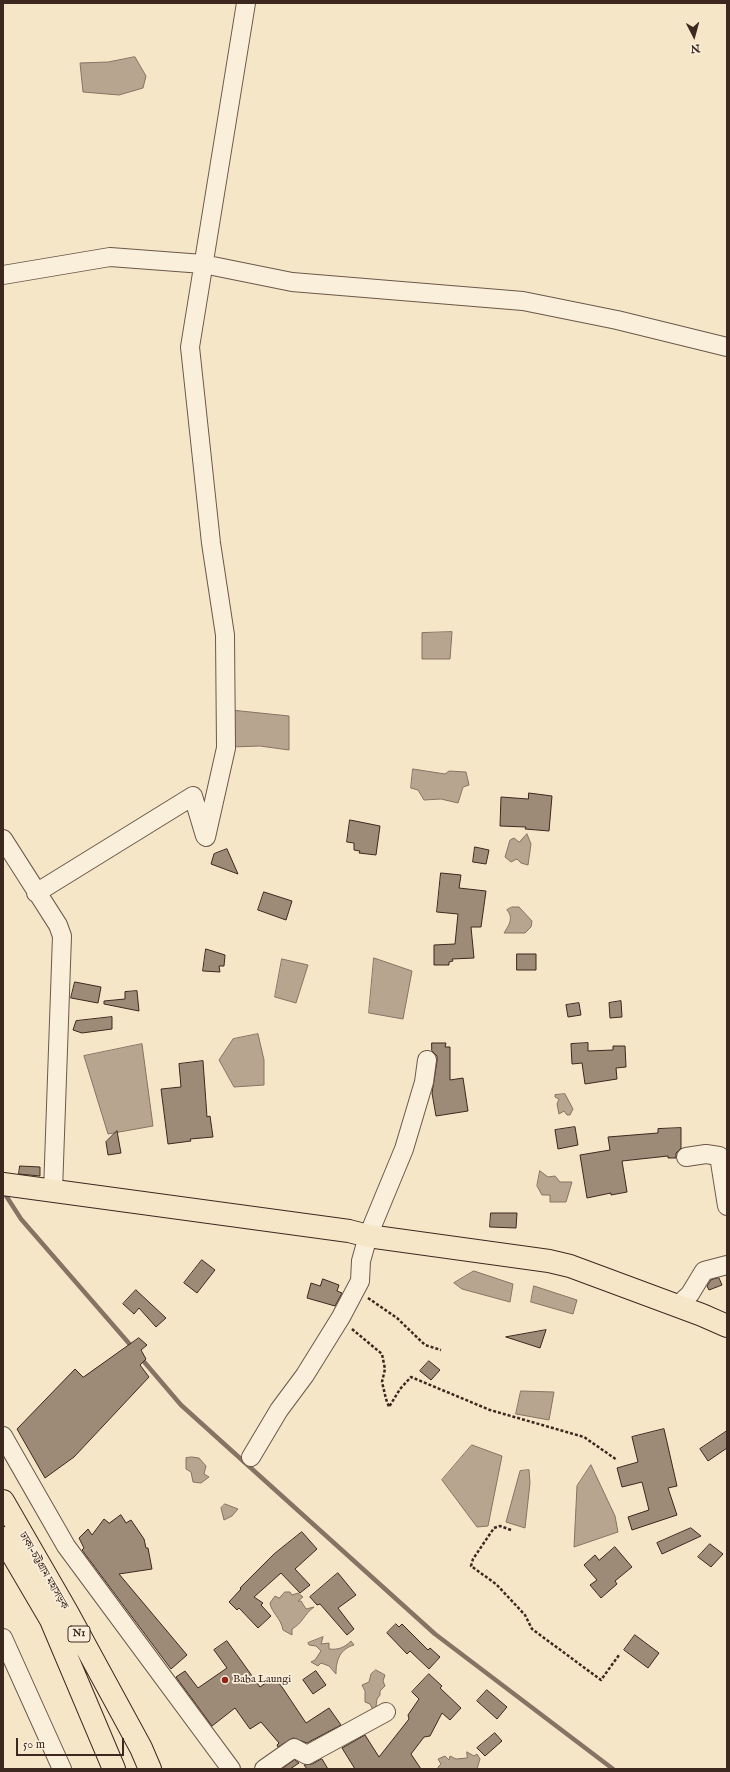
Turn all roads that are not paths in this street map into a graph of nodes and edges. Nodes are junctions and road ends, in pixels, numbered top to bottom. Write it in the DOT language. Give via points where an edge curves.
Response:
graph roads {
  1 [pos="246,3"];
  2 [pos="203,264"];
  3 [pos="3,275"];
  4 [pos="727,347"];
  5 [pos="3,839"];
  6 [pos="36,893"];
  7 [pos="427,1060"];
  8 [pos="686,1157"];
  9 [pos="3,1184"];
  10 [pos="53,1190"];
  11 [pos="727,1206"];
  12 [pos="368,1236"];
  13 [pos="727,1265"];
  14 [pos="677,1306"];
  15 [pos="727,1326"];
  16 [pos="3,1436"];
  17 [pos="251,1457"];
  18 [pos="3,1501"];
  19 [pos="3,1538"];
  20 [pos="3,1638"];
  21 [pos="386,1712"];
  22 [pos="62,1769"];
  23 [pos="114,1769"];
  24 [pos="150,1769"];
  25 [pos="231,1769"];
  26 [pos="264,1769"];
  1 -- 2 [label="street"];
  2 -- 3 [label="street" via="110,258"];
  2 -- 4 [label="street" via="292,282 523,301 617,320"];
  2 -- 6 [label="street" via="190,347 211,543 225,635 226,740 206,837 193,796"];
  5 -- 6 [label="street"];
  6 -- 10 [label="street" via="58,925 62,936"];
  7 -- 12 [label="street" via="424,1082 404,1148"];
  8 -- 11 [label="street" via="706,1154 719,1156"];
  9 -- 10 [label="main road"];
  10 -- 12 [label="main road" via="349,1231"];
  12 -- 14 [label="main road" via="549,1261 570,1266"];
  12 -- 17 [label="street" via="361,1260 360,1280 341,1317"];
  13 -- 14 [label="street" via="704,1271 690,1294"];
  14 -- 15 [label="main road"];
  16 -- 25 [label="street" via="66,1546"];
  18 -- 24 [label="main road, ঢাকা-চট্টগ্রাম মহাসড়ক / N1" via="67,1612"];
  19 -- 23 [label="main road, ঢাকা-চট্টগ্রাম মহাসড়ক / N1" via="51,1620"];
  20 -- 22 [label="street"];
  21 -- 26 [label="street" via="307,1755 294,1748"];
}
